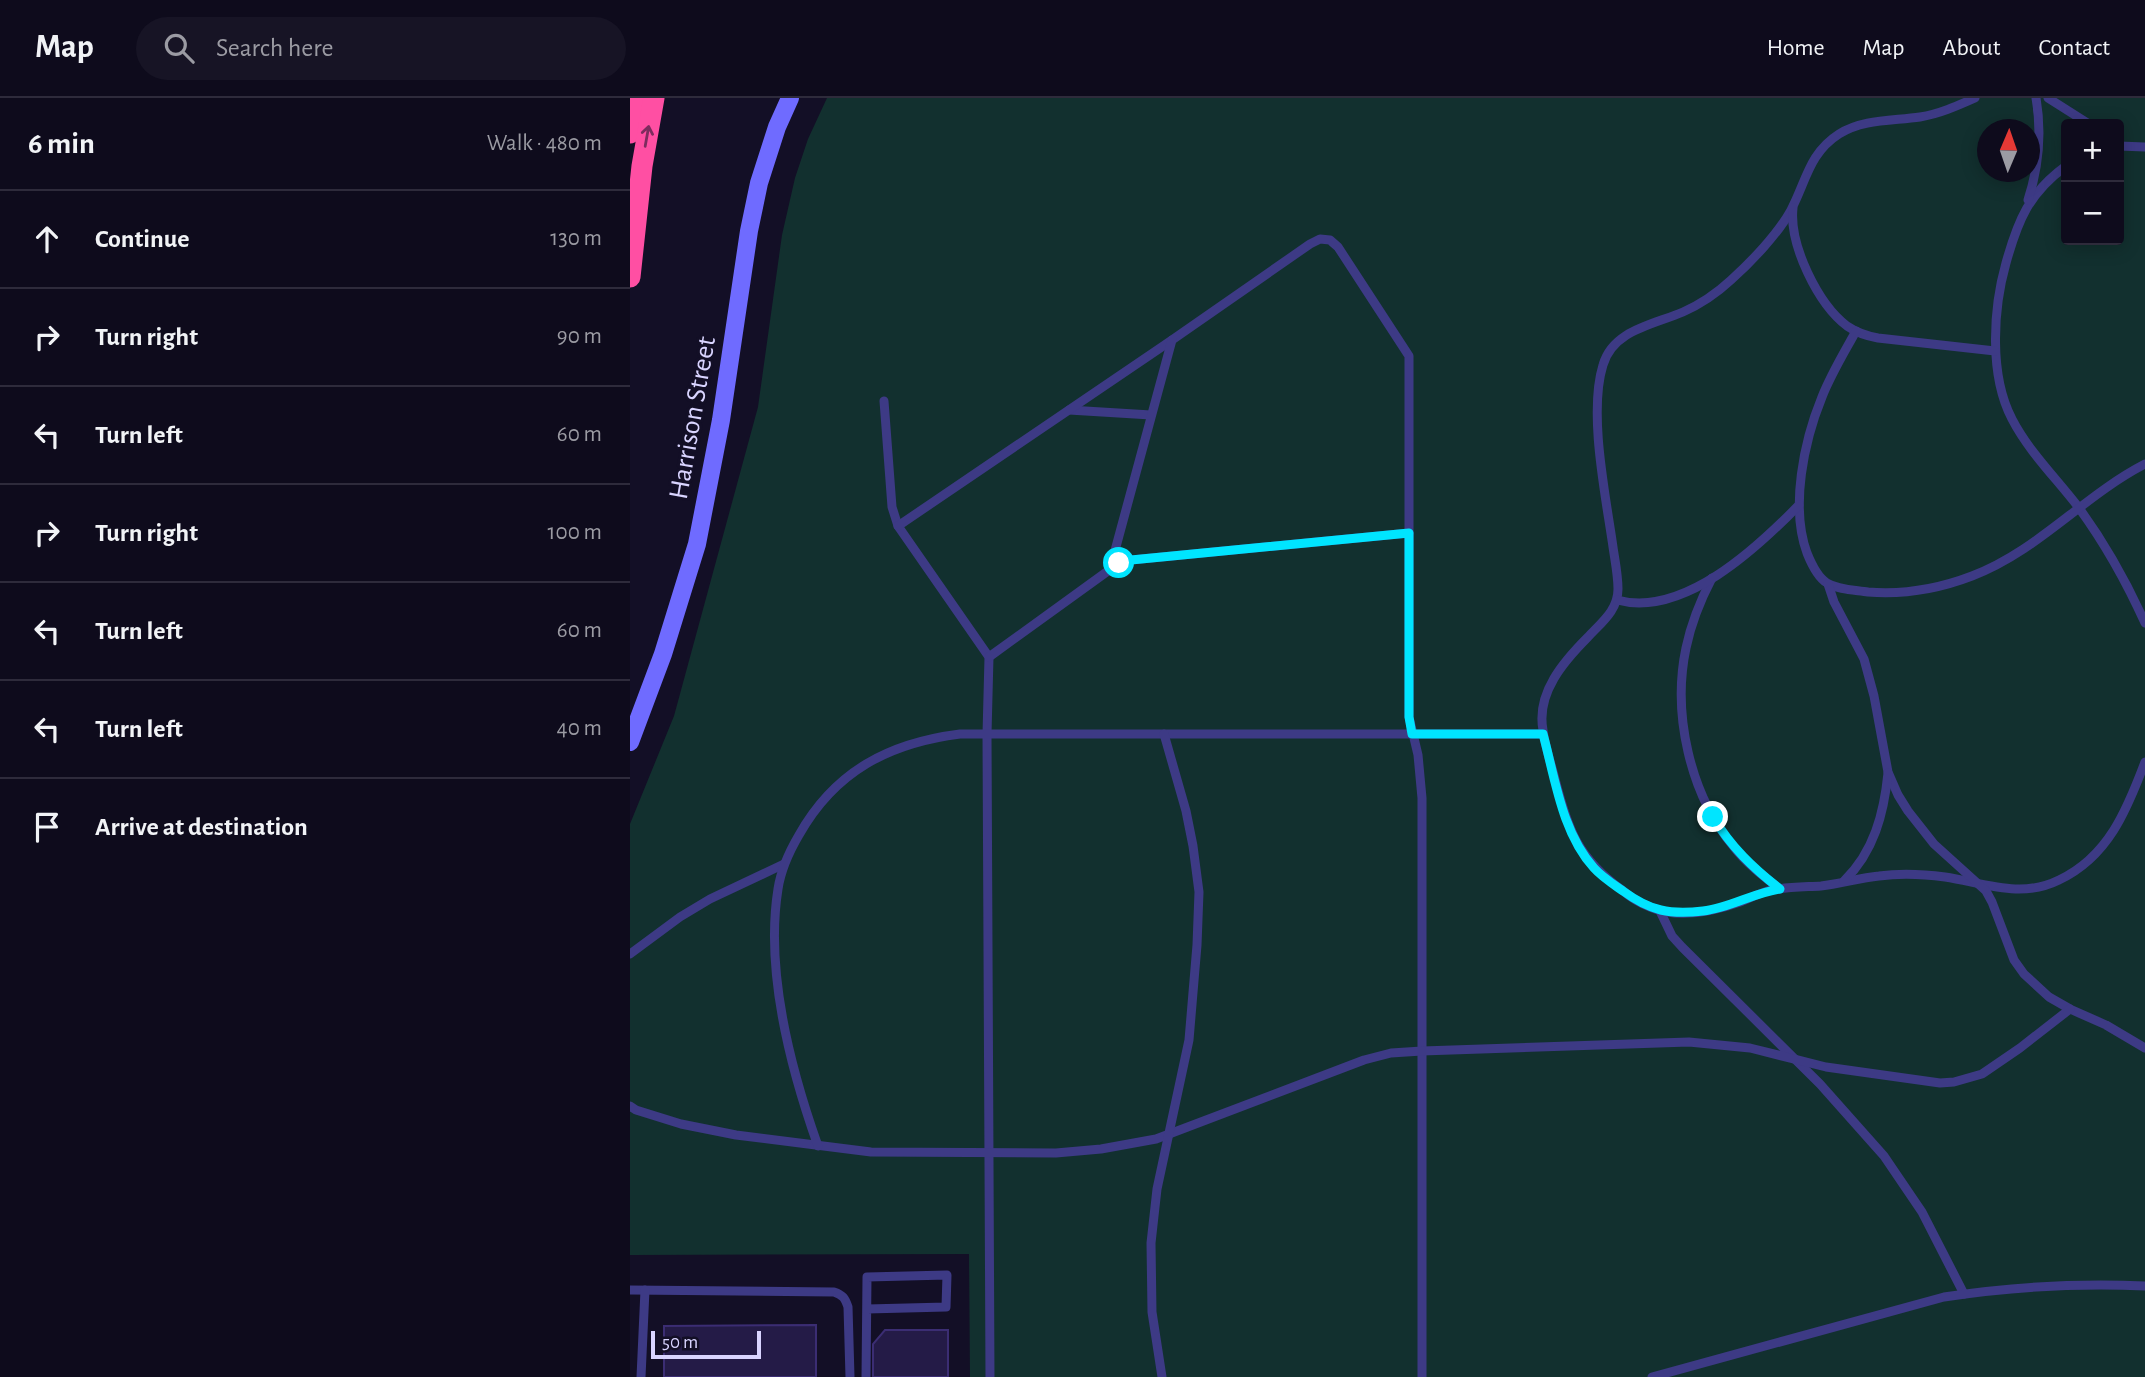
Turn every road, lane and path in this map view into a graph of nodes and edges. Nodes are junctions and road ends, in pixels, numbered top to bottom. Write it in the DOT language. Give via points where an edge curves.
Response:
graph roads {
  1 [pos="640,98"];
  2 [pos="654,98"];
  3 [pos="790,98"];
  4 [pos="1975,98"];
  5 [pos="2036,98"];
  6 [pos="2048,98"];
  7 [pos="2081,119"];
  8 [pos="630,133"];
  9 [pos="2124,141"];
  10 [pos="2124,146"];
  11 [pos="2142,147"];
  12 [pos="2061,170"];
  13 [pos="1793,206"];
  14 [pos="2025,208"];
  15 [pos="630,277"];
  16 [pos="1856,331"];
  17 [pos="1172,340"];
  18 [pos="1996,351"];
  19 [pos="884,401"];
  20 [pos="1069,410"];
  21 [pos="1151,415"];
  22 [pos="2145,464"];
  23 [pos="1799,505"];
  24 [pos="2078,508"];
  25 [pos="898,526"];
  26 [pos="1409,533"];
  27 [pos="1110,569"];
  28 [pos="1712,578"];
  29 [pos="1828,583"];
  30 [pos="1617,600"];
  31 [pos="2145,623"];
  32 [pos="989,657"];
  33 [pos="987,734"];
  34 [pos="1164,734"];
  35 [pos="1412,734"];
  36 [pos="1543,734"];
  37 [pos="630,742"];
  38 [pos="2145,762"];
  39 [pos="1888,772"];
  40 [pos="784,864"];
  41 [pos="1842,882"];
  42 [pos="1980,884"];
  43 [pos="1780,889"];
  44 [pos="1660,911"];
  45 [pos="630,954"];
  46 [pos="2070,1009"];
  47 [pos="2145,1048"];
  48 [pos="1422,1051"];
  49 [pos="1792,1059"];
  50 [pos="630,1106"];
  51 [pos="1169,1133"];
  52 [pos="818,1146"];
  53 [pos="988,1154"];
  54 [pos="2145,1286"];
  55 [pos="630,1290"];
  56 [pos="645,1290"];
  57 [pos="1964,1294"];
  58 [pos="867,1308"];
  59 [pos="641,1377"];
  60 [pos="850,1377"];
  61 [pos="866,1377"];
  62 [pos="990,1377"];
  63 [pos="1162,1377"];
  64 [pos="1422,1377"];
  65 [pos="1652,1377"];
  1 -- 8 [label="highway"];
  15 -- 2 [label="highway, one-way"];
  3 -- 37 [label="main road, Harrison Street" via="759,183 697,544"];
  4 -- 13 [label="lane" via="1937,113 1844,131 1816,155"];
  5 -- 14 [label="lane" via="2038,156"];
  6 -- 7 [label="lane"];
  9 -- 11 [label="lane"];
  10 -- 11 [label="lane"];
  12 -- 14 [label="lane"];
  13 -- 16 [label="lane" via="1792,227 1809,273 1830,307"];
  13 -- 30 [label="lane" via="1746,266 1719,291 1684,312 1629,333 1606,357 1599,383 1598,426"];
  14 -- 18 [label="lane" via="2001,284"];
  16 -- 18 [label="lane" via="1878,338"];
  16 -- 23 [label="lane" via="1813,424"];
  17 -- 20 [label="lane"];
  17 -- 21 [label="lane"];
  17 -- 26 [label="lane" via="1310,244 1326,238 1334,242 1409,356"];
  18 -- 24 [label="lane" via="2011,418"];
  19 -- 25 [label="lane" via="892,506"];
  20 -- 21 [label="lane"];
  20 -- 25 [label="lane"];
  21 -- 27 [label="lane"];
  22 -- 24 [label="lane"];
  23 -- 28 [label="lane"];
  23 -- 29 [label="lane" via="1809,559"];
  24 -- 29 [label="lane" via="2008,560 1952,583 1895,593"];
  24 -- 31 [label="lane" via="2124,576"];
  25 -- 32 [label="lane"];
  26 -- 27 [label="lane" via="1131,560"];
  26 -- 35 [label="lane"];
  27 -- 32 [label="lane"];
  28 -- 30 [label="lane" via="1665,600 1639,604"];
  28 -- 43 [label="lane" via="1691,629 1683,669 1689,752 1703,795 1724,834"];
  29 -- 39 [label="lane" via="1867,668"];
  30 -- 36 [label="lane" via="1552,683 1542,707"];
  32 -- 33 [label="lane"];
  33 -- 34 [label="lane"];
  33 -- 40 [label="lane" via="917,742 851,773 818,806"];
  33 -- 53 [label="lane"];
  34 -- 35 [label="lane"];
  34 -- 51 [label="lane" via="1186,811 1199,892 1189,1040"];
  35 -- 36 [label="lane"];
  35 -- 48 [label="lane" via="1422,787"];
  36 -- 44 [label="lane" via="1565,815 1586,858 1628,895"];
  38 -- 42 [label="lane" via="2111,836 2079,869 2040,887 2008,890"];
  39 -- 41 [label="lane" via="1872,839"];
  39 -- 42 [label="lane" via="1920,828"];
  40 -- 45 [label="lane" via="710,899"];
  40 -- 52 [label="lane" via="778,890 777,976 794,1073"];
  41 -- 42 [label="lane" via="1902,874"];
  41 -- 43 [label="lane"];
  42 -- 46 [label="lane" via="2024,974"];
  43 -- 44 [label="lane" via="1707,911"];
  44 -- 49 [label="lane" via="1672,936"];
  46 -- 47 [label="lane"];
  46 -- 49 [label="lane" via="1997,1065 1954,1082 1907,1079"];
  48 -- 49 [label="lane" via="1689,1042 1750,1048"];
  48 -- 51 [label="lane" via="1364,1060"];
  48 -- 64 [label="lane"];
  49 -- 57 [label="lane" via="1820,1084 1897,1173"];
  50 -- 52 [label="lane" via="681,1124"];
  51 -- 53 [label="lane" via="1138,1144 1101,1149"];
  51 -- 63 [label="lane" via="1153,1217 1150,1265"];
  52 -- 53 [label="lane" via="871,1152"];
  53 -- 62 [label="lane"];
  54 -- 57 [label="lane" via="2095,1284"];
  55 -- 56 [label="lane"];
  56 -- 59 [label="lane"];
  56 -- 60 [label="lane" via="834,1292 846,1298 848,1307"];
  57 -- 65 [label="lane"];
  58 -- 58 [label="lane" via="867,1278 947,1275 946,1307"];
  58 -- 61 [label="lane"];
}
